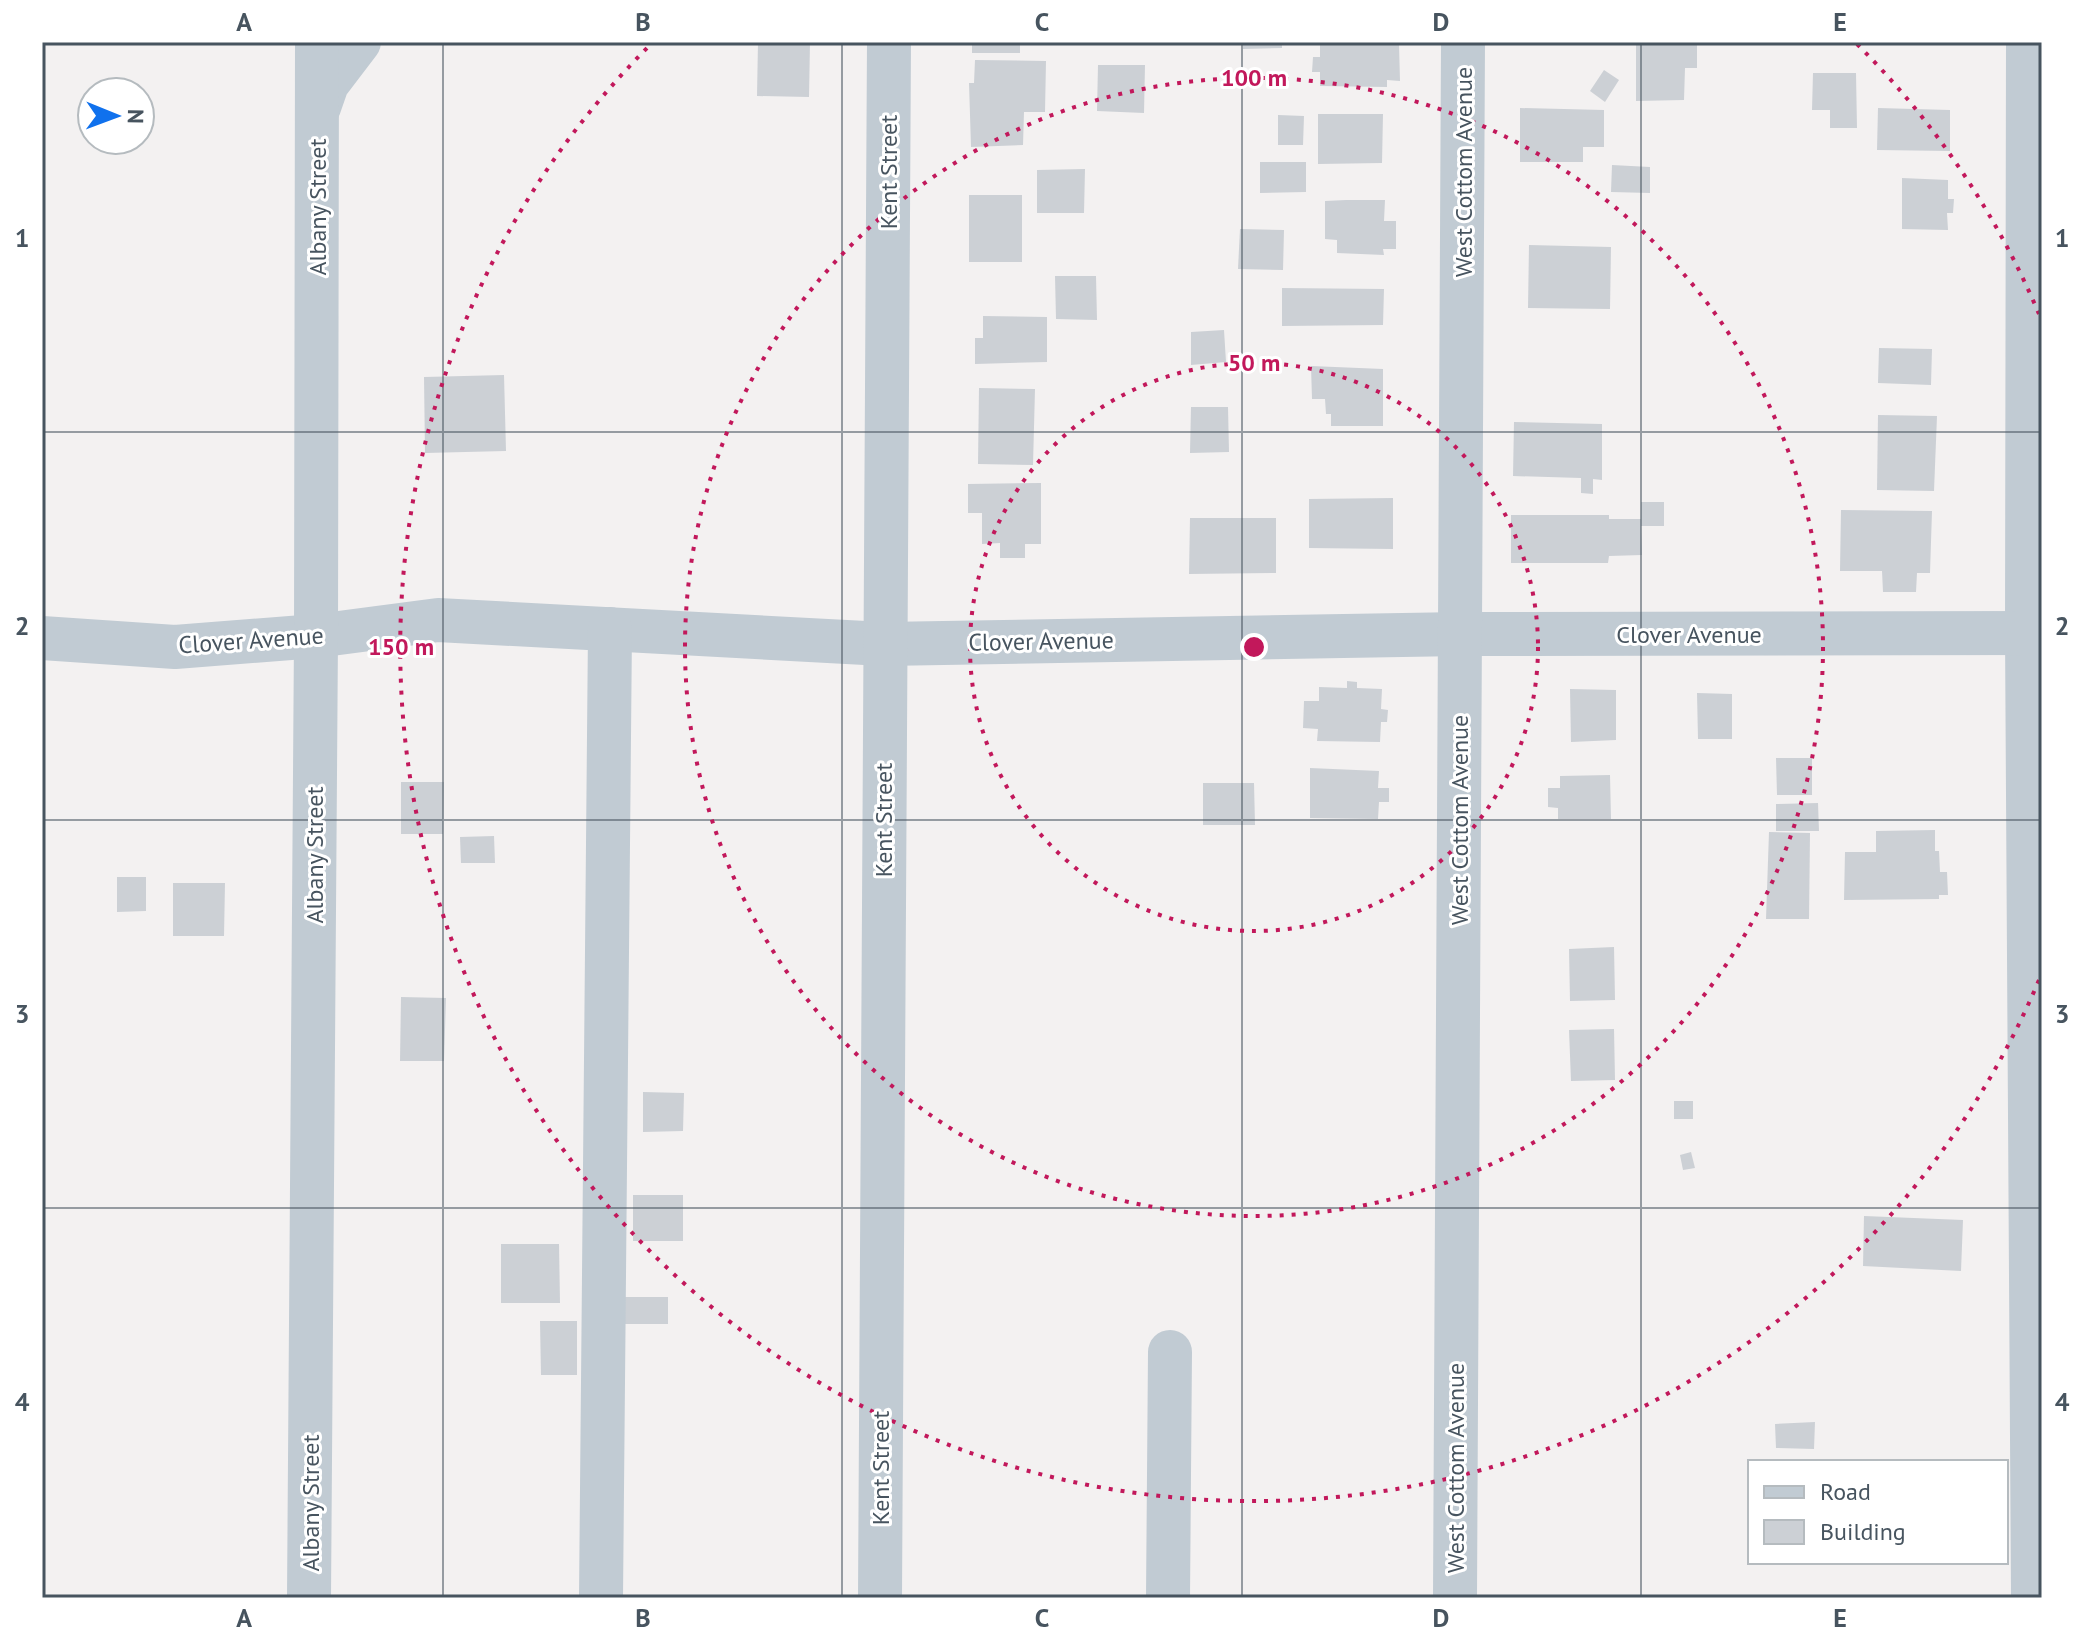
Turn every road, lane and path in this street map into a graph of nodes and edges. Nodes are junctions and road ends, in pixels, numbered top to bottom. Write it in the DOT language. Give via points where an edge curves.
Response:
graph roads {
  1 [pos="317,42"];
  2 [pos="359,42"];
  3 [pos="889,42"];
  4 [pos="1463,42"];
  5 [pos="2028,42"];
  6 [pos="318,113"];
  7 [pos="610,629"];
  8 [pos="2035,633"];
  9 [pos="1461,634"];
  10 [pos="316,636"];
  11 [pos="42,638"];
  12 [pos="884,644"];
  13 [pos="1170,1352"];
  14 [pos="2037,1418"];
  15 [pos="2036,1580"];
  16 [pos="309,1598"];
  17 [pos="601,1598"];
  18 [pos="880,1598"];
  19 [pos="1168,1598"];
  20 [pos="1455,1598"];
  1 -- 6 [label="street, Albany Street"];
  2 -- 6 [label="street, Albany Street" via="327,84"];
  3 -- 12 [label="street, Kent Street"];
  4 -- 9 [label="street, West Cottom Avenue"];
  5 -- 8 [label="street"];
  6 -- 10 [label="street, Albany Street"];
  7 -- 10 [label="street, Clover Avenue" via="438,620"];
  7 -- 12 [label="street, Clover Avenue"];
  7 -- 17 [label="street"];
  8 -- 9 [label="street, Clover Avenue"];
  8 -- 14 [label="street"];
  9 -- 12 [label="street, Clover Avenue"];
  9 -- 20 [label="street, West Cottom Avenue"];
  10 -- 11 [label="street, Clover Avenue" via="175,647"];
  10 -- 16 [label="street, Albany Street"];
  12 -- 18 [label="street, Kent Street"];
  13 -- 19 [label="street"];
  14 -- 15 [label="street"];
}
